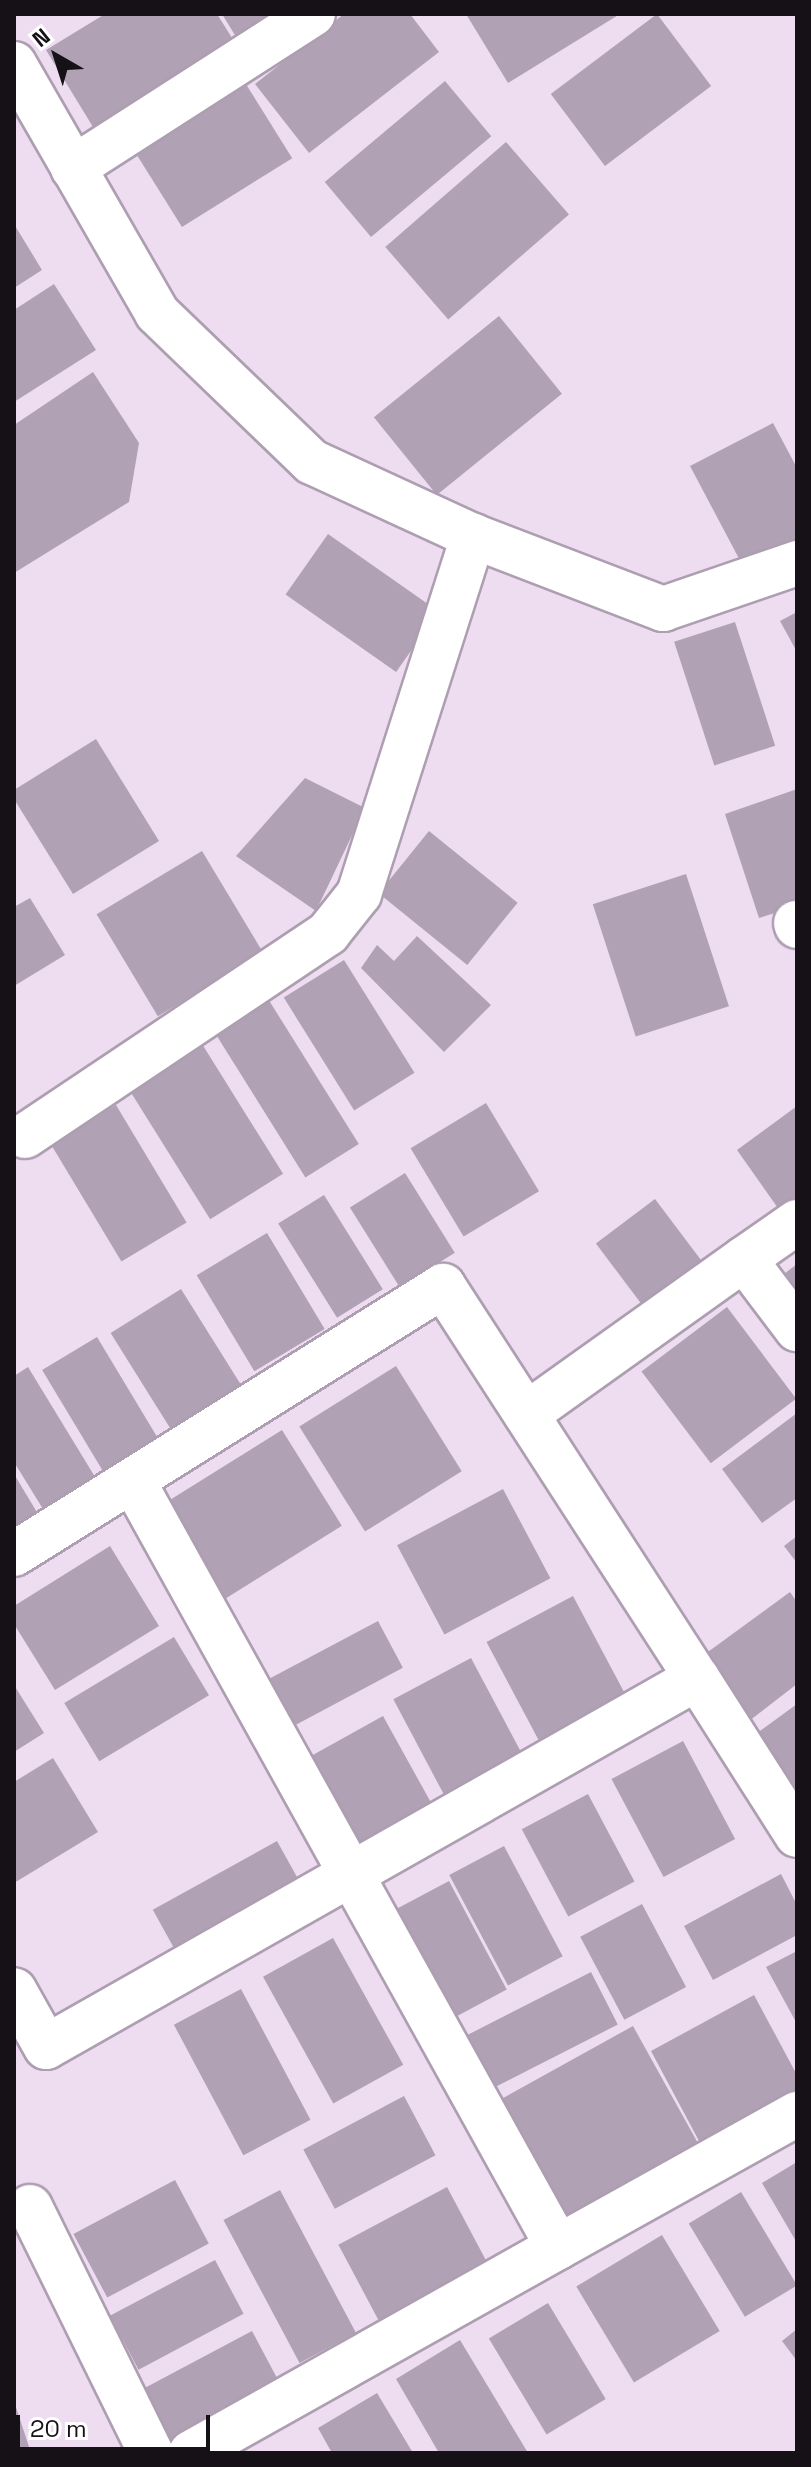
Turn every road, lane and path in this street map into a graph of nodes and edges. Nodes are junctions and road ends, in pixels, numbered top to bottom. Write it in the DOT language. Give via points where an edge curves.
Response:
graph roads {
  1 [pos="313,14"];
  2 [pos="14,64"];
  3 [pos="73,168"];
  4 [pos="473,536"];
  5 [pos="797,563"];
  6 [pos="25,1136"];
  7 [pos="797,1222"];
  8 [pos="744,1259"];
  9 [pos="797,1329"];
  10 [pos="528,1413"];
  11 [pos="133,1481"];
  12 [pos="14,1554"];
  13 [pos="697,1678"];
  14 [pos="797,1835"];
  15 [pos="352,1873"];
  16 [pos="14,1990"];
  17 [pos="797,2114"];
  18 [pos="30,2207"];
  19 [pos="558,2247"];
  20 [pos="151,2453"];
  21 [pos="191,2453"];
  1 -- 3 [label="street"];
  2 -- 3 [label="street"];
  3 -- 4 [label="street" via="157,313 312,462"];
  4 -- 5 [label="street" via="663,609"];
  4 -- 6 [label="street" via="359,894 328,933"];
  7 -- 8 [label="street"];
  8 -- 9 [label="street"];
  8 -- 10 [label="street"];
  10 -- 11 [label="street" via="443,1286"];
  10 -- 13 [label="street"];
  11 -- 12 [label="street"];
  11 -- 15 [label="street"];
  13 -- 14 [label="street"];
  13 -- 15 [label="street"];
  15 -- 16 [label="street" via="46,2047"];
  15 -- 19 [label="street"];
  17 -- 19 [label="street"];
  18 -- 20 [label="street"];
  19 -- 21 [label="street"];
}
